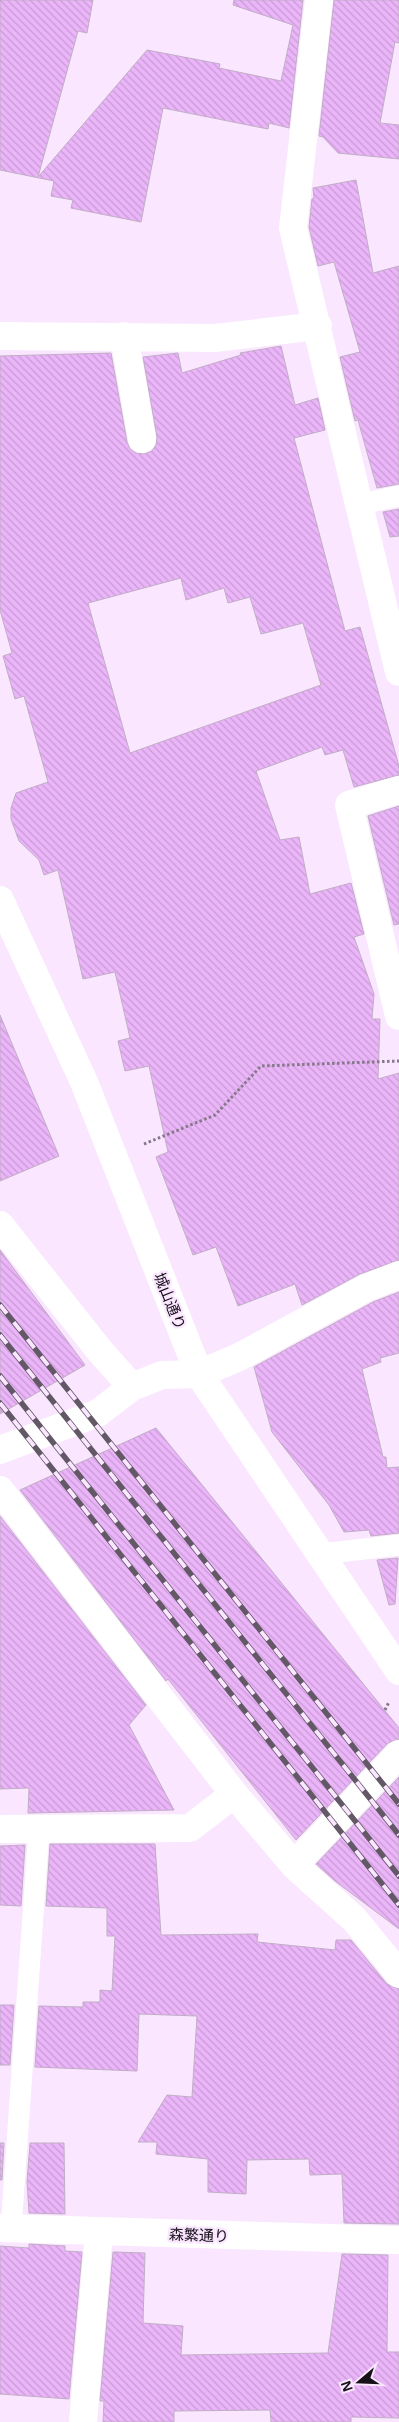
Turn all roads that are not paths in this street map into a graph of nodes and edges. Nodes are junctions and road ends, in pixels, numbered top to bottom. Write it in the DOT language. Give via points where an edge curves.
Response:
graph roads {
  1 [pos="319,0"];
  2 [pos="318,326"];
  3 [pos="0,336"];
  4 [pos="124,336"];
  5 [pos="142,439"];
  6 [pos="399,496"];
  7 [pos="360,504"];
  8 [pos="399,672"];
  9 [pos="399,790"];
  10 [pos="0,900"];
  11 [pos="399,1016"];
  12 [pos="0,1225"];
  13 [pos="399,1275"];
  14 [pos="199,1374"];
  15 [pos="132,1387"];
  16 [pos="0,1450"];
  17 [pos="0,1490"];
  18 [pos="399,1545"];
  19 [pos="321,1554"];
  20 [pos="399,1671"];
  21 [pos="399,1754"];
  22 [pos="234,1794"];
  23 [pos="0,1829"];
  24 [pos="39,1830"];
  25 [pos="294,1865"];
  26 [pos="399,1974"];
  27 [pos="5,2229"];
  28 [pos="99,2232"];
  29 [pos="399,2240"];
  30 [pos="83,2422"];
  1 -- 2 [label="street" via="293,228"];
  2 -- 4 [label="street" via="215,338"];
  2 -- 7 [label="street"];
  3 -- 4 [label="street"];
  4 -- 5 [label="street"];
  6 -- 7 [label="lane"];
  7 -- 8 [label="street"];
  9 -- 11 [label="street" via="349,805"];
  10 -- 14 [label="street, 城山通り" via="84,1082"];
  12 -- 15 [label="street"];
  13 -- 14 [label="street" via="366,1288 239,1357"];
  14 -- 15 [label="street" via="162,1375"];
  14 -- 19 [label="street, 城山通り"];
  15 -- 16 [label="street" via="98,1413"];
  17 -- 22 [label="street"];
  18 -- 19 [label="lane"];
  19 -- 20 [label="street, 城山通り"];
  21 -- 25 [label="street"];
  22 -- 24 [label="street" via="190,1828"];
  22 -- 25 [label="street"];
  23 -- 24 [label="street"];
  24 -- 27 [label="lane"];
  25 -- 26 [label="street" via="355,1920"];
  27 -- 28 [label="street, 森繁通り"];
  28 -- 29 [label="street, 森繁通り"];
  28 -- 30 [label="street"];
}
